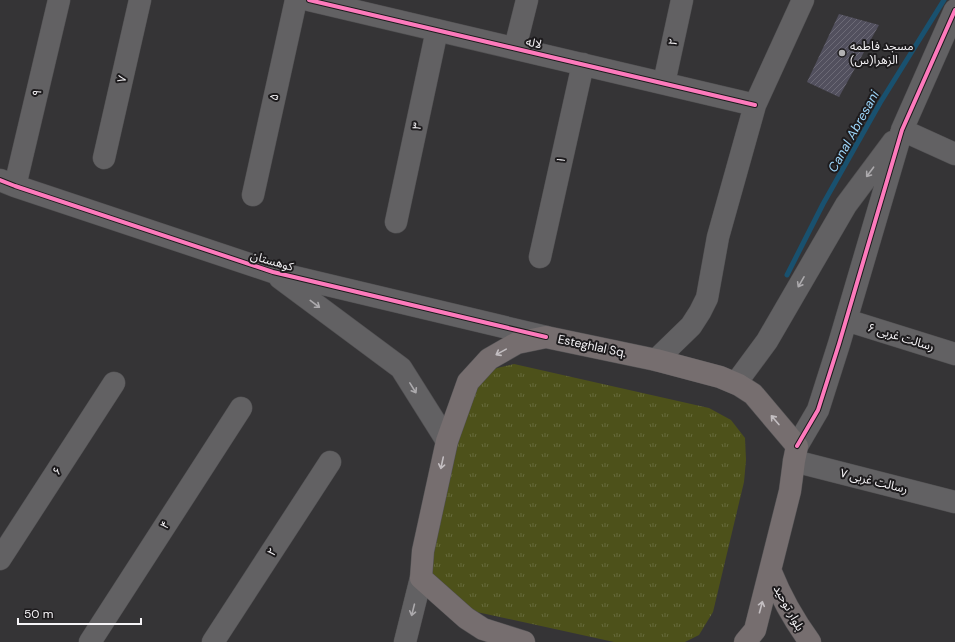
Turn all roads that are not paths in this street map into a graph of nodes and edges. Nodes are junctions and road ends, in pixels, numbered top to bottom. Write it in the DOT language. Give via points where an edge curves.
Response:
graph roads {
  1 [pos="59,0"];
  2 [pos="140,0"];
  3 [pos="296,0"];
  4 [pos="309,0"];
  5 [pos="526,0"];
  6 [pos="682,0"];
  7 [pos="803,0"];
  8 [pos="381,8"];
  9 [pos="954,14"];
  10 [pos="437,30"];
  11 [pos="515,48"];
  12 [pos="583,64"];
  13 [pos="664,83"];
  14 [pos="755,105"];
  15 [pos="902,130"];
  16 [pos="955,154"];
  17 [pos="104,158"];
  18 [pos="7,183"];
  19 [pos="253,195"];
  20 [pos="396,222"];
  21 [pos="540,257"];
  22 [pos="273,272"];
  23 [pos="846,320"];
  24 [pos="546,337"];
  25 [pos="955,354"];
  26 [pos="656,360"];
  27 [pos="114,383"];
  28 [pos="736,383"];
  29 [pos="241,408"];
  30 [pos="447,441"];
  31 [pos="796,453"];
  32 [pos="330,462"];
  33 [pos="955,502"];
  34 [pos="0,559"];
  35 [pos="771,572"];
  36 [pos="421,578"];
  37 [pos="90,642"];
  38 [pos="214,642"];
  39 [pos="405,642"];
  40 [pos="524,642"];
  41 [pos="745,642"];
  42 [pos="810,642"];
  1 -- 18 [label="street, ۹"];
  2 -- 17 [label="street, ۷"];
  3 -- 19 [label="street, ۵"];
  4 -- 8 [label="street, لاله"];
  5 -- 11 [label="street"];
  6 -- 13 [label="street, ۲"];
  7 -- 14 [label="street"];
  8 -- 10 [label="street, لاله"];
  9 -- 15 [label="street"];
  10 -- 11 [label="street, لاله"];
  10 -- 20 [label="street, ۳"];
  11 -- 12 [label="street, لاله"];
  12 -- 13 [label="street, لاله"];
  12 -- 21 [label="street, ۱"];
  13 -- 14 [label="street, لاله"];
  14 -- 26 [label="street" via="718,237 707,298 691,326"];
  15 -- 16 [label="street"];
  15 -- 23 [label="street"];
  15 -- 28 [label="street, one-way" via="846,205 767,341"];
  18 -- 22 [label="street, کوهستان"];
  22 -- 24 [label="street, کوهستان"];
  22 -- 30 [label="street, one-way" via="401,368"];
  23 -- 25 [label="street, رسالت غربی ۶"];
  23 -- 31 [label="street" via="818,410"];
  24 -- 26 [label="main road, Esteghlal Sq."];
  24 -- 30 [label="main road, Esteghlal Sq., one-way" via="517,343 489,359 468,382"];
  26 -- 28 [label="main road, Esteghlal Sq."];
  27 -- 34 [label="street, ۶"];
  31 -- 28 [label="main road, Esteghlal Sq., one-way" via="753,394"];
  29 -- 37 [label="street, ۴"];
  30 -- 36 [label="main road, Esteghlal Sq., one-way" via="423,551"];
  31 -- 33 [label="street, رسالت غربی ۷"];
  31 -- 35 [label="main road"];
  32 -- 38 [label="street, ۲"];
  41 -- 35 [label="main road, one-way" via="755,630"];
  35 -- 42 [label="main road, بلوار توحید" via="795,622"];
  36 -- 39 [label="street, one-way"];
  36 -- 40 [label="main road" via="466,618 483,629"];
}
